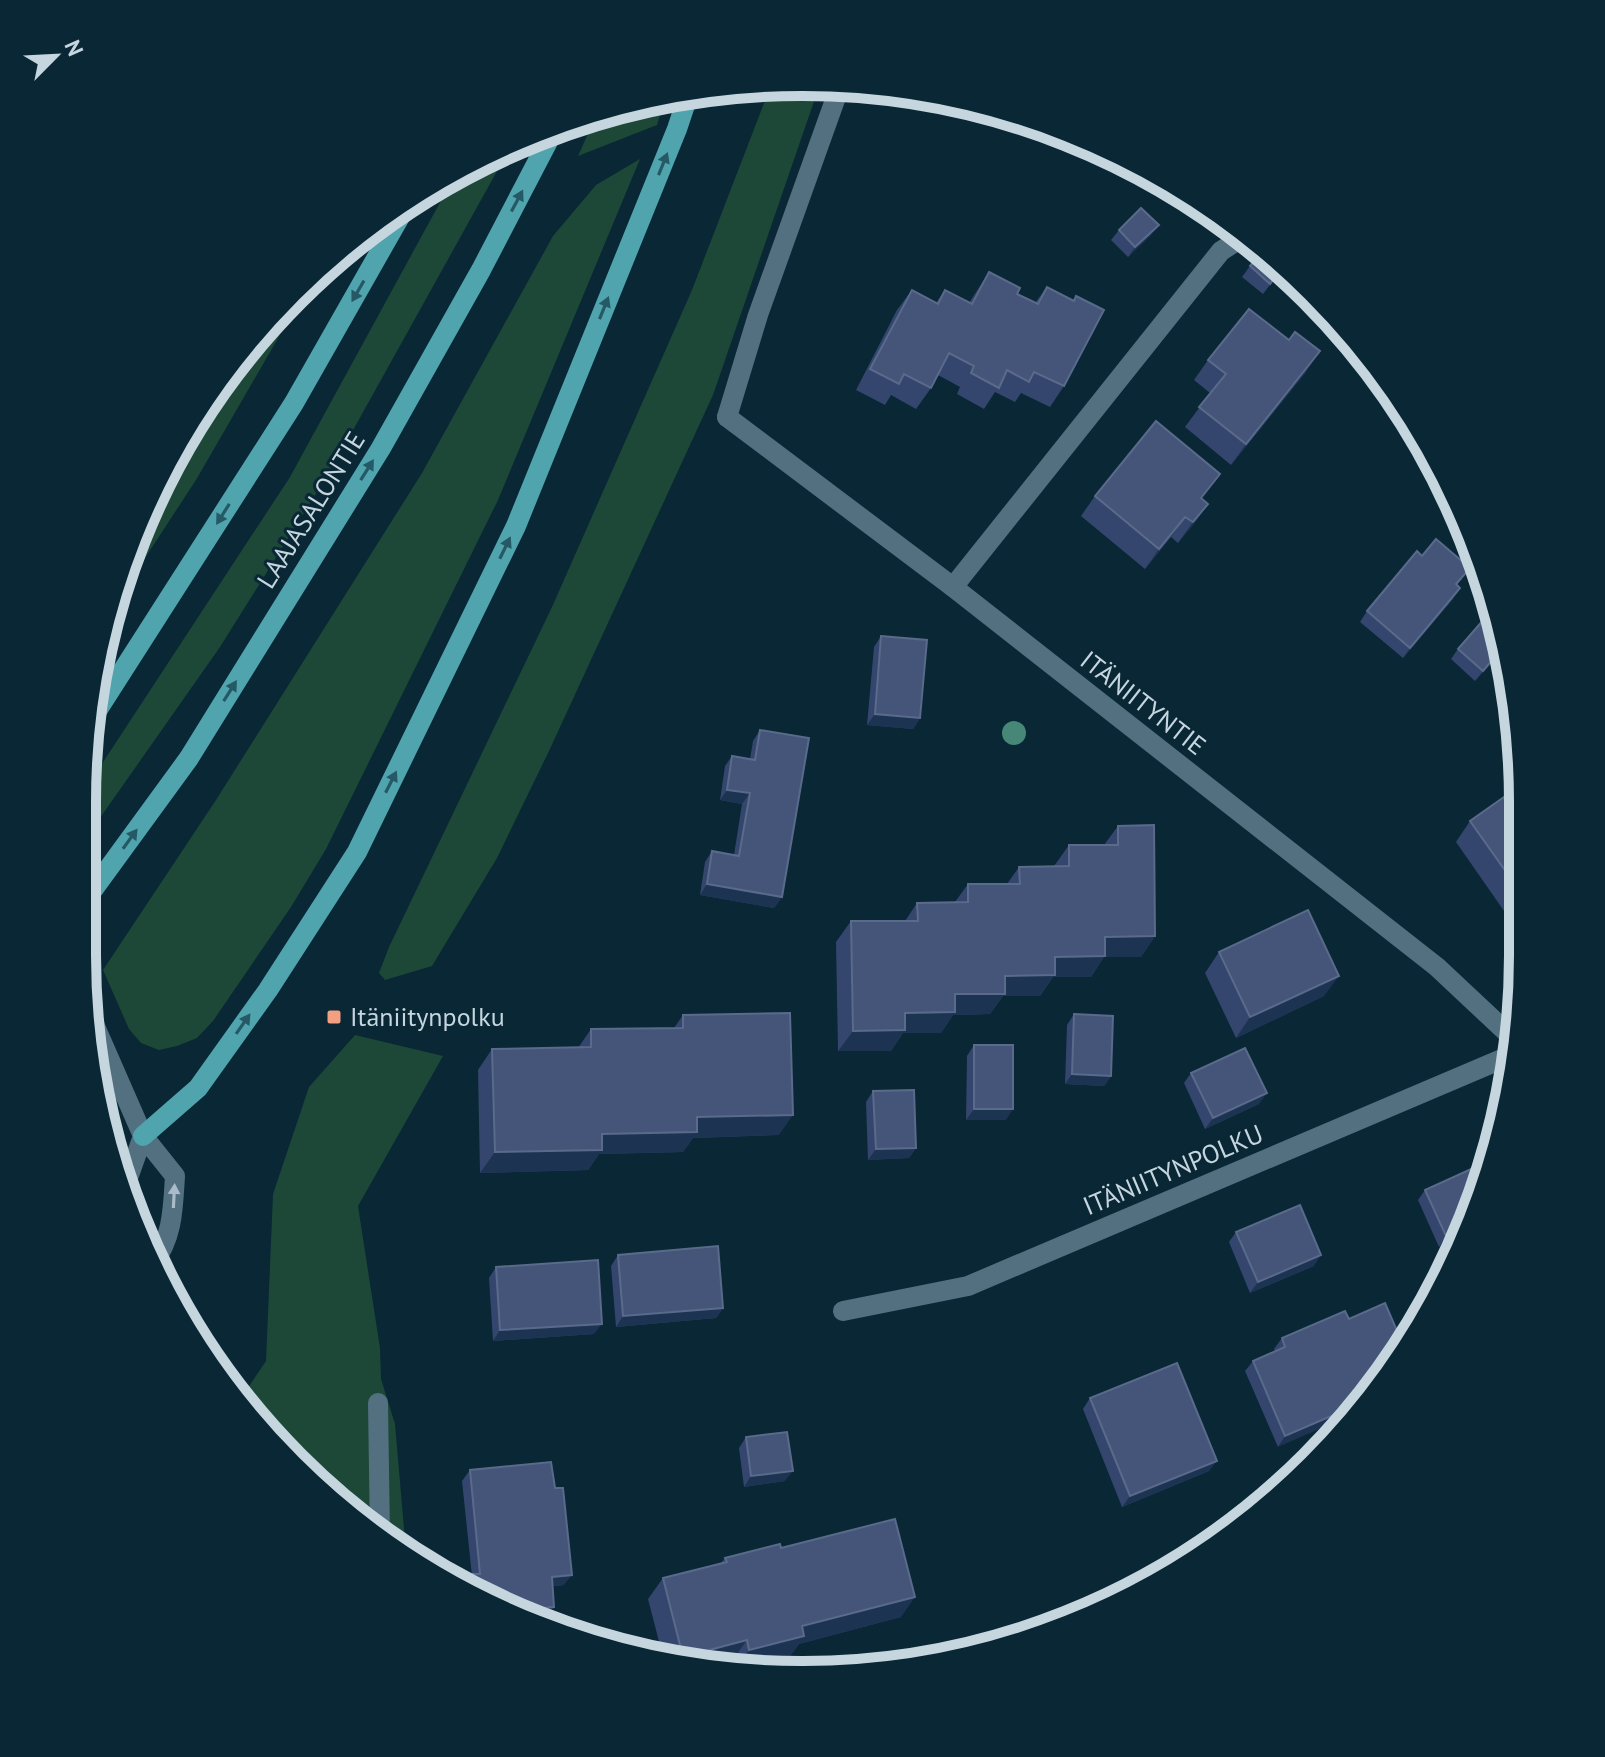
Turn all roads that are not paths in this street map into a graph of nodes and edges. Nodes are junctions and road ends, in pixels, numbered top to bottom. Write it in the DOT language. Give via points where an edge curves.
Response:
graph roads {
  1 [pos="836,97"];
  2 [pos="684,107"];
  3 [pos="547,144"];
  4 [pos="395,226"];
  5 [pos="1234,243"];
  6 [pos="953,587"];
  7 [pos="104,700"];
  8 [pos="96,886"];
  9 [pos="1504,1030"];
  10 [pos="101,1039"];
  11 [pos="1501,1059"];
  12 [pos="143,1136"];
  13 [pos="130,1172"];
  14 [pos="162,1252"];
  15 [pos="843,1311"];
  16 [pos="378,1403"];
  17 [pos="380,1521"];
  1 -- 6 [label="street, ITÄNIITYNTIE" via="727,417"];
  12 -- 2 [label="main road, one-way" via="198,1088 357,852 516,526"];
  8 -- 3 [label="main road, LAAJASALONTIE, one-way" via="189,758 381,448"];
  4 -- 7 [label="main road, one-way" via="294,403"];
  5 -- 6 [label="street" via="1221,251"];
  6 -- 9 [label="street, ITÄNIITYNTIE" via="1437,967"];
  10 -- 12 [label="street"];
  11 -- 15 [label="street, ITÄNIITYNPOLKU" via="968,1286"];
  12 -- 13 [label="street"];
  14 -- 12 [label="street, one-way" via="173,1217 175,1176"];
  16 -- 17 [label="street"];
}
